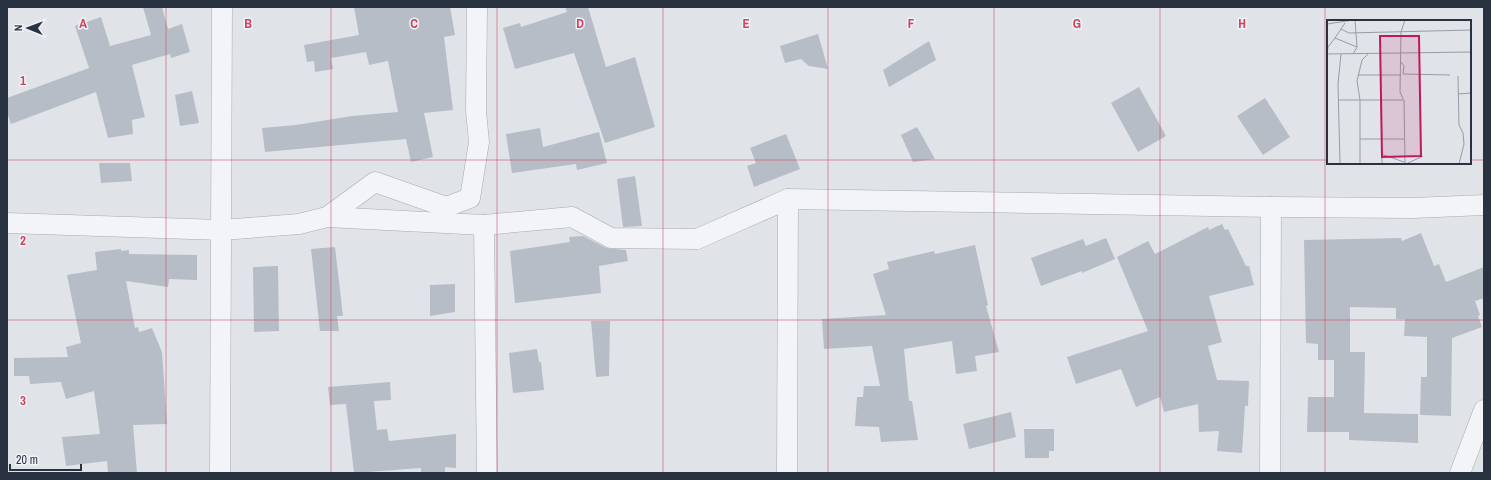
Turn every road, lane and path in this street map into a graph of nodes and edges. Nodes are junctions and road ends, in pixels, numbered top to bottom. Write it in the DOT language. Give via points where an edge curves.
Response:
graph roads {
  1 [pos="222,7"];
  2 [pos="477,7"];
  3 [pos="788,199"];
  4 [pos="1484,205"];
  5 [pos="1271,207"];
  6 [pos="327,217"];
  7 [pos="7,223"];
  8 [pos="484,225"];
  9 [pos="222,230"];
  10 [pos="1484,410"];
  11 [pos="220,473"];
  12 [pos="487,473"];
  13 [pos="787,473"];
  14 [pos="1270,473"];
  15 [pos="1460,473"];
  1 -- 9 [label="street"];
  2 -- 6 [label="street" via="476,111 479,142 470,198 446,208 375,182"];
  3 -- 5 [label="street"];
  3 -- 8 [label="street" via="697,239 612,238 572,217"];
  3 -- 13 [label="street"];
  4 -- 5 [label="street" via="1413,208"];
  5 -- 14 [label="street"];
  6 -- 8 [label="street"];
  6 -- 9 [label="street" via="299,224"];
  7 -- 9 [label="street"];
  8 -- 12 [label="street"];
  9 -- 11 [label="street"];
  10 -- 15 [label="street"];
}
